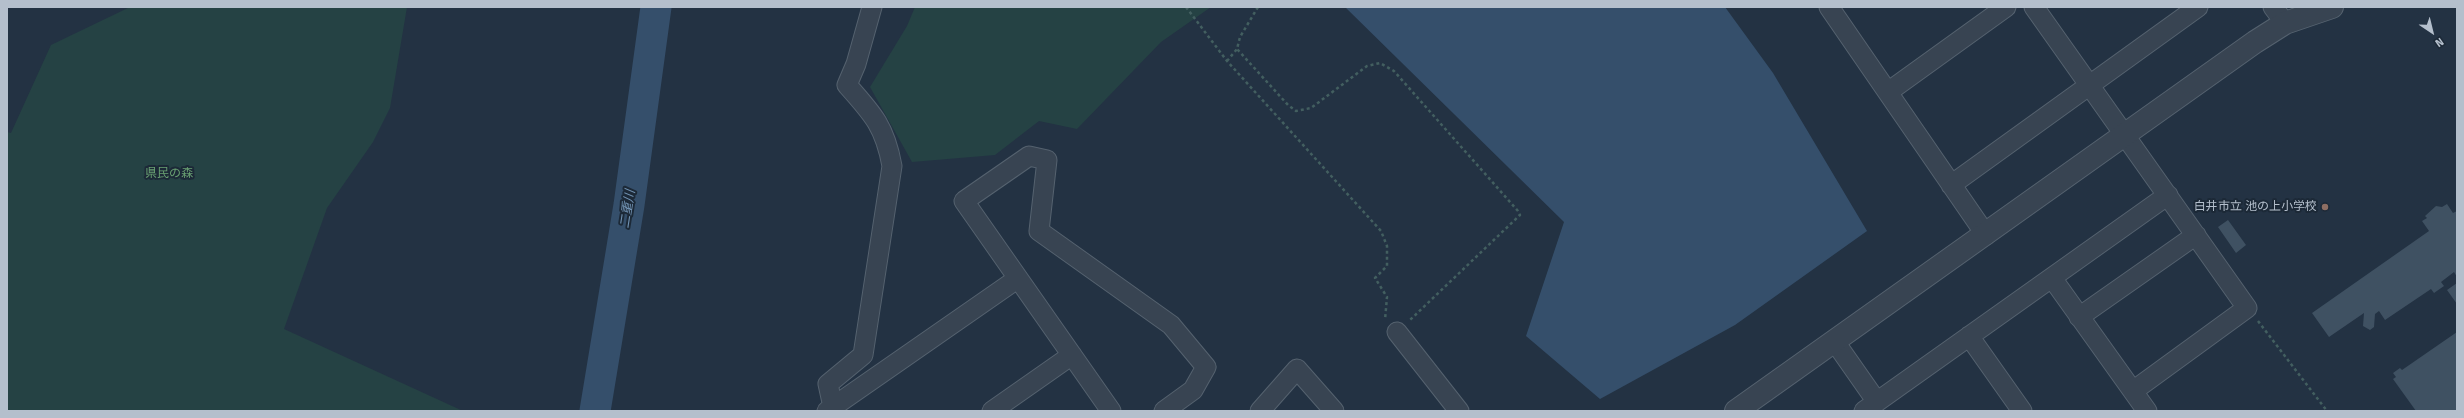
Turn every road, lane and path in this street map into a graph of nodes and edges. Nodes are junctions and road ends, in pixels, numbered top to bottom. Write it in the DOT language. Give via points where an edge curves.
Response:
graph roads {
  1 [pos="872,7"];
  2 [pos="1186,7"];
  3 [pos="1258,7"];
  4 [pos="2006,7"];
  5 [pos="2034,7"];
  6 [pos="2198,7"];
  7 [pos="2332,7"];
  8 [pos="1835,9"];
  9 [pos="2279,15"];
  10 [pos="1238,49"];
  11 [pos="1227,61"];
  12 [pos="2089,85"];
  13 [pos="1888,92"];
  14 [pos="2125,134"];
  15 [pos="1951,185"];
  16 [pos="2168,195"];
  17 [pos="1986,235"];
  18 [pos="2196,235"];
  19 [pos="2052,278"];
  20 [pos="1017,279"];
  21 [pos="2247,308"];
  22 [pos="2079,317"];
  23 [pos="1397,332"];
  24 [pos="1969,336"];
  25 [pos="1834,342"];
  26 [pos="1072,355"];
  27 [pos="2133,391"];
  28 [pos="1870,406"];
  29 [pos="830,409"];
  30 [pos="992,411"];
  31 [pos="1111,411"];
  32 [pos="1164,411"];
  33 [pos="1260,411"];
  34 [pos="1334,411"];
  35 [pos="1459,411"];
  36 [pos="1736,411"];
  37 [pos="2022,411"];
  38 [pos="2147,411"];
  39 [pos="2327,411"];
  1 -- 29 [label="street" via="856,64 847,85 871,111 888,141 892,166 863,355 828,384"];
  2 -- 11 [label="path"];
  3 -- 10 [label="path" via="1240,37"];
  4 -- 13 [label="street"];
  5 -- 12 [label="street"];
  6 -- 12 [label="street"];
  7 -- 9 [label="street"];
  8 -- 13 [label="street"];
  9 -- 14 [label="street"];
  10 -- 11 [label="path"];
  10 -- 23 [label="path" via="1288,106 1296,111 1311,108 1367,66 1380,63 1394,71 1518,211 1520,215"];
  11 -- 23 [label="path" via="1381,231 1388,246 1387,266 1375,278 1387,298 1385,323"];
  12 -- 14 [label="street"];
  12 -- 15 [label="street"];
  13 -- 15 [label="street"];
  14 -- 16 [label="street"];
  14 -- 17 [label="street"];
  15 -- 17 [label="street"];
  16 -- 18 [label="street"];
  16 -- 19 [label="street"];
  17 -- 25 [label="street"];
  18 -- 21 [label="street"];
  18 -- 22 [label="street"];
  19 -- 22 [label="street"];
  19 -- 24 [label="street"];
  20 -- 26 [label="street"];
  20 -- 29 [label="street"];
  20 -- 32 [label="street" via="964,201 1029,156 1047,160 1039,231 1171,325 1206,367 1193,390"];
  21 -- 27 [label="street"];
  21 -- 39 [label="path" via="2273,338"];
  22 -- 27 [label="street"];
  23 -- 35 [label="street"];
  24 -- 28 [label="street"];
  24 -- 37 [label="street"];
  25 -- 28 [label="street"];
  25 -- 36 [label="street"];
  26 -- 30 [label="street"];
  26 -- 31 [label="street"];
  27 -- 38 [label="street"];
  33 -- 34 [label="street" via="1298,369"];
}
